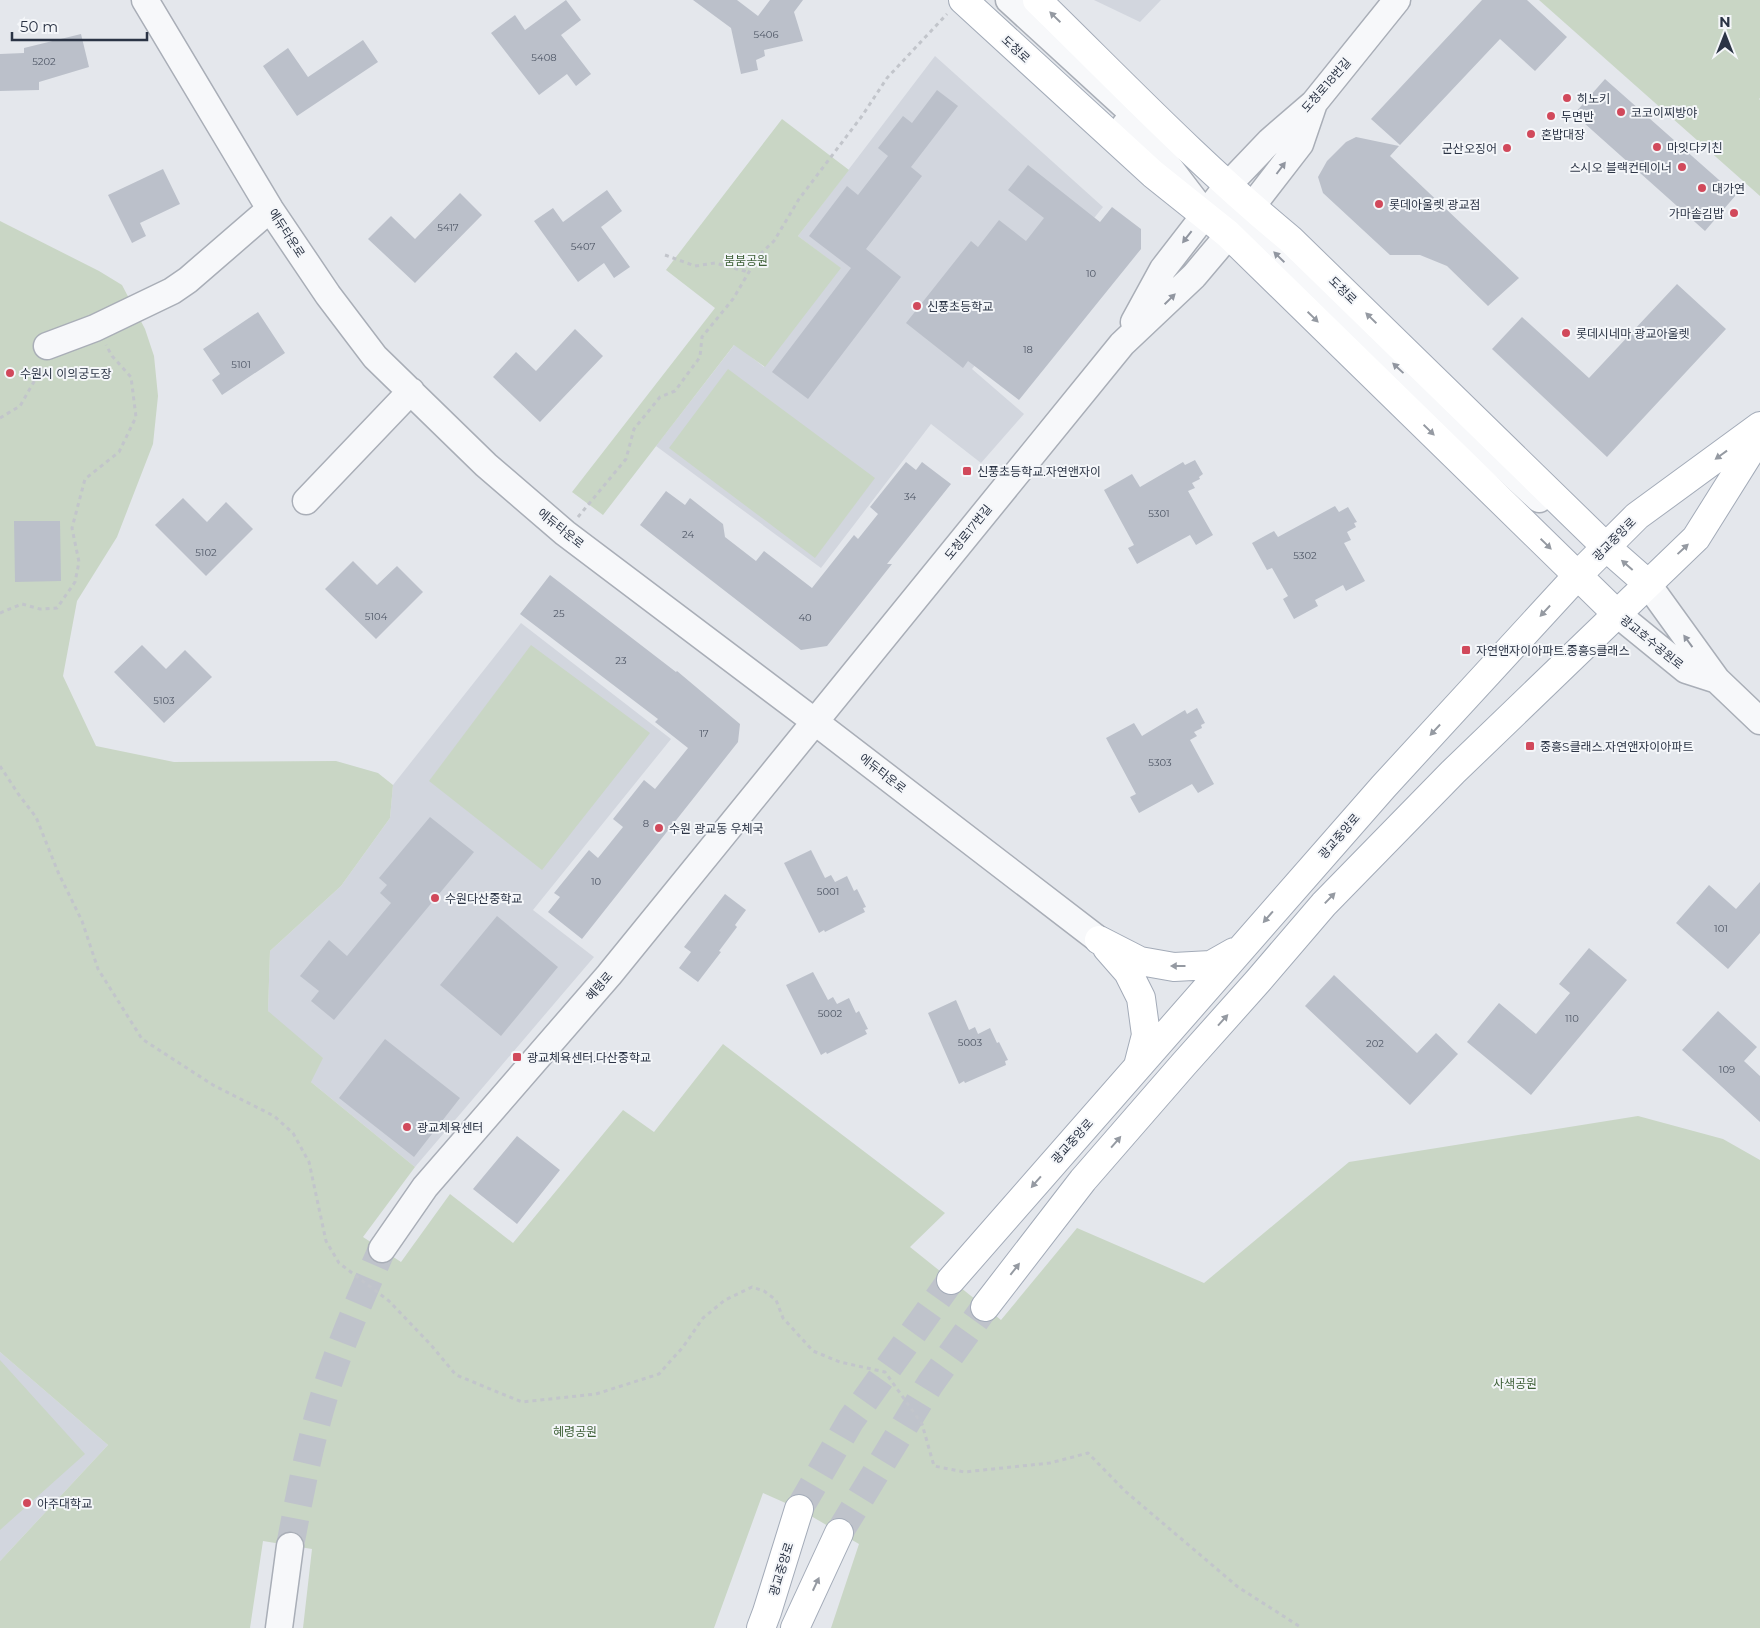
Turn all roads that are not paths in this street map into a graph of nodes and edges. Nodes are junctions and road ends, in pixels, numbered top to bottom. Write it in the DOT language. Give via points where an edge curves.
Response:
graph roads {
  1 [pos="145,0"];
  2 [pos="988,0"];
  3 [pos="1009,0"];
  4 [pos="1037,0"];
  5 [pos="1396,0"];
  6 [pos="956,6"];
  7 [pos="1314,103"];
  8 [pos="1218,198"];
  9 [pos="270,209"];
  10 [pos="1240,220"];
  11 [pos="1122,344"];
  12 [pos="47,346"];
  13 [pos="411,392"];
  14 [pos="1760,426"];
  15 [pos="1760,436"];
  16 [pos="306,501"];
  17 [pos="1606,547"];
  18 [pos="1578,575"];
  19 [pos="1647,583"];
  20 [pos="1616,613"];
  21 [pos="1716,680"];
  22 [pos="814,721"];
  23 [pos="1760,721"];
  24 [pos="1099,940"];
  25 [pos="1240,949"];
  26 [pos="1138,1067"];
  27 [pos="382,1249"];
  28 [pos="951,1280"];
  29 [pos="985,1307"];
  30 [pos="799,1509"];
  31 [pos="839,1533"];
  32 [pos="290,1546"];
  33 [pos="279,1628"];
  34 [pos="761,1628"];
  35 [pos="795,1628"];
  1 -- 9 [label="street, 에듀타운로"];
  2 -- 8 [label="street" via="1166,163"];
  3 -- 8 [label="street"];
  8 -- 4 [label="main road, 도청로, one-way" via="1200,159"];
  5 -- 7 [label="street, 도청로18번길"];
  6 -- 8 [label="main road, 도청로" via="1152,174"];
  7 -- 8 [label="street, 도청로18번길" via="1270,142"];
  10 -- 7 [label="street, 도청로17번길, one-way" via="1300,144"];
  8 -- 10 [label="main road, 도청로"];
  8 -- 10 [label="main road"];
  8 -- 11 [label="street, 도청로17번길, one-way" via="1163,269"];
  9 -- 12 [label="street" via="172,291 95,328"];
  9 -- 13 [label="street, 에듀타운로" via="375,358"];
  11 -- 10 [label="street, 도청로17번길, one-way" via="1194,276"];
  17 -- 10 [label="main road, 도청로, one-way" via="1290,239"];
  10 -- 18 [label="main road, one-way"];
  11 -- 22 [label="street, 도청로17번길"];
  13 -- 16 [label="street"];
  13 -- 22 [label="street, 에듀타운로" via="486,465 565,533"];
  14 -- 17 [label="main road, 광교중앙로, one-way" via="1637,516"];
  19 -- 15 [label="main road, one-way" via="1696,538"];
  17 -- 18 [label="main road, 광교중앙로"];
  19 -- 17 [label="main road, 도청로, one-way"];
  18 -- 20 [label="main road"];
  18 -- 25 [label="main road, 광교중앙로, one-way"];
  19 -- 20 [label="main road"];
  21 -- 19 [label="street, 광교호수공원로, one-way"];
  20 -- 21 [label="street, 광교호수공원로" via="1686,670"];
  29 -- 20 [label="main road, one-way" via="1083,1180 1324,904"];
  21 -- 23 [label="street, 광교호수공원로"];
  22 -- 24 [label="street, 에듀타운로"];
  22 -- 27 [label="street, 혜령로" via="609,975 425,1187"];
  25 -- 24 [label="main road, one-way" via="1211,965 1174,967 1140,961"];
  24 -- 26 [label="main road" via="1128,972 1141,998 1146,1035"];
  25 -- 26 [label="main road, 광교중앙로"];
  26 -- 28 [label="main road, 광교중앙로, one-way"];
  30 -- 34 [label="main road, 광교중앙로"];
  35 -- 31 [label="main road, one-way"];
  32 -- 33 [label="street"];
}
